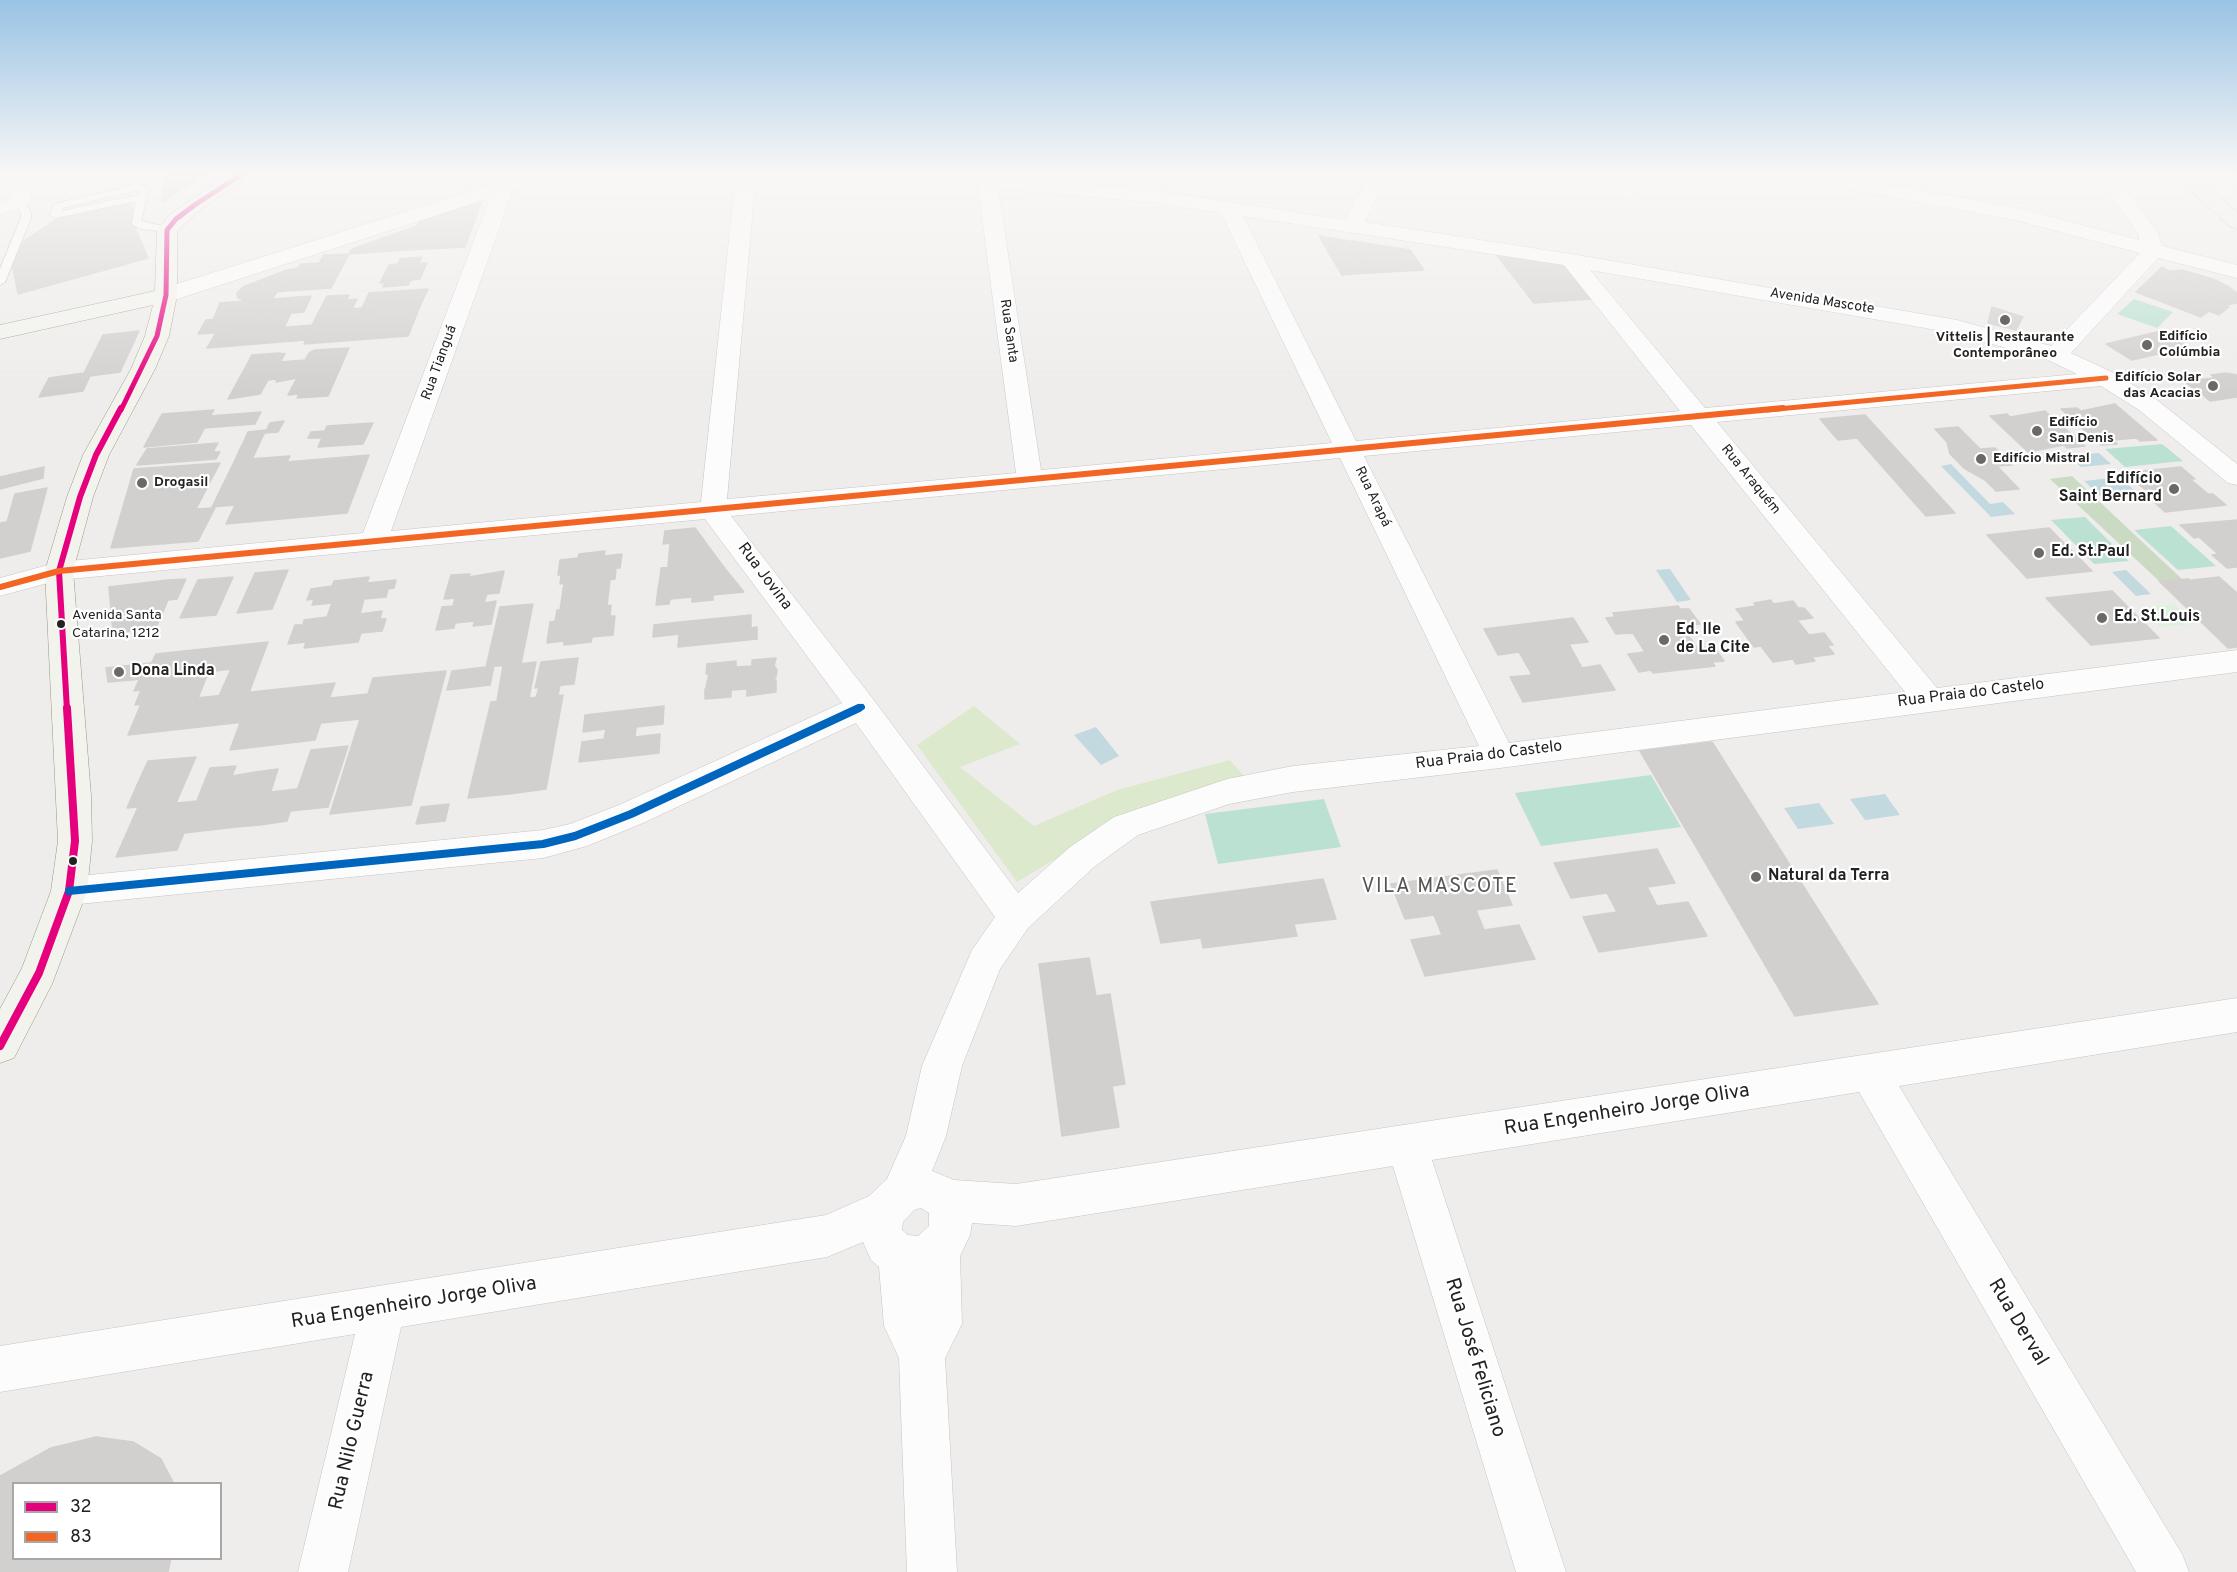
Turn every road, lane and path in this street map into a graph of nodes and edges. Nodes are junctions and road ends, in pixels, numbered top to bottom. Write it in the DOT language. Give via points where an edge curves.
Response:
graph roads {
  1 [pos="14,246"];
  2 [pos="165,246"];
  3 [pos="315,246"];
  4 [pos="482,246"];
  5 [pos="739,246"];
  6 [pos="996,246"];
  7 [pos="1247,246"];
  8 [pos="1480,246"];
  9 [pos="2135,246"];
  10 [pos="2151,246"];
  11 [pos="2152,251"];
  12 [pos="1570,260"];
  13 [pos="2237,272"];
  14 [pos="0,282"];
  15 [pos="166,295"];
  16 [pos="0,332"];
  17 [pos="2056,355"];
  18 [pos="2106,378"];
  19 [pos="1699,417"];
  20 [pos="1348,450"];
  21 [pos="2237,477"];
  22 [pos="1030,481"];
  23 [pos="713,511"];
  24 [pos="374,542"];
  25 [pos="59,571"];
  26 [pos="0,587"];
  27 [pos="2237,661"];
  28 [pos="1928,699"];
  29 [pos="862,707"];
  30 [pos="1500,756"];
  31 [pos="69,891"];
  32 [pos="1015,917"];
  33 [pos="2237,1015"];
  34 [pos="0,1046"];
  35 [pos="1869,1074"];
  36 [pos="1407,1145"];
  37 [pos="918,1223"];
  38 [pos="383,1309"];
  39 [pos="0,1369"];
  40 [pos="323,1572"];
  41 [pos="932,1572"];
  42 [pos="1541,1572"];
  43 [pos="2164,1572"];
  1 -- 14 [label="lane"];
  2 -- 15 [label="street"];
  3 -- 15 [label="street"];
  4 -- 24 [label="street, Rua Tianguá"];
  5 -- 23 [label="street"];
  6 -- 22 [label="street, Rua Santa"];
  7 -- 20 [label="street, Rua Arapá"];
  8 -- 12 [label="street, Avenida Mascote"];
  9 -- 11 [label="street"];
  10 -- 11 [label="street"];
  11 -- 13 [label="street"];
  11 -- 17 [label="street"];
  12 -- 17 [label="street, Avenida Mascote" via="1905,316"];
  12 -- 19 [label="street, Rua Araquém"];
  15 -- 16 [label="street"];
  15 -- 25 [label="street" via="152,347 96,454"];
  17 -- 18 [label="street, Avenida Mascote"];
  18 -- 19 [label="street"];
  18 -- 21 [label="street, Avenida Mascote" via="2148,405"];
  19 -- 20 [label="street"];
  19 -- 28 [label="street, Rua Araquém"];
  20 -- 22 [label="street"];
  20 -- 30 [label="street, Rua Arapá"];
  22 -- 23 [label="street"];
  23 -- 24 [label="street"];
  23 -- 29 [label="street, Rua Jovina"];
  24 -- 25 [label="street"];
  25 -- 26 [label="street"];
  25 -- 31 [label="street" via="74,796 75,841"];
  27 -- 28 [label="street, Rua Praia do Castelo"];
  28 -- 30 [label="street, Rua Praia do Castelo"];
  29 -- 31 [label="street" via="631,814 543,844"];
  29 -- 32 [label="street, Rua Jovina"];
  30 -- 32 [label="street, Rua Praia do Castelo" via="1293,779 1173,808 1117,832 1082,857"];
  31 -- 34 [label="street" via="39,973"];
  32 -- 37 [label="street, Rua Praia do Castelo" via="985,961 946,1055 926,1136"];
  33 -- 35 [label="street, Rua Engenheiro Jorge Oliva"];
  35 -- 36 [label="street, Rua Engenheiro Jorge Oliva"];
  35 -- 43 [label="street, Rua Derval"];
  36 -- 37 [label="street, Rua Engenheiro Jorge Oliva"];
  36 -- 42 [label="street, Rua José Feliciano"];
  37 -- 38 [label="street, Rua Engenheiro Jorge Oliva"];
  37 -- 41 [label="street, Rua Praia do Castelo" via="906,1326 922,1354"];
  38 -- 39 [label="street, Rua Engenheiro Jorge Oliva"];
  38 -- 40 [label="street, Rua Nilo Guerra"];
}
